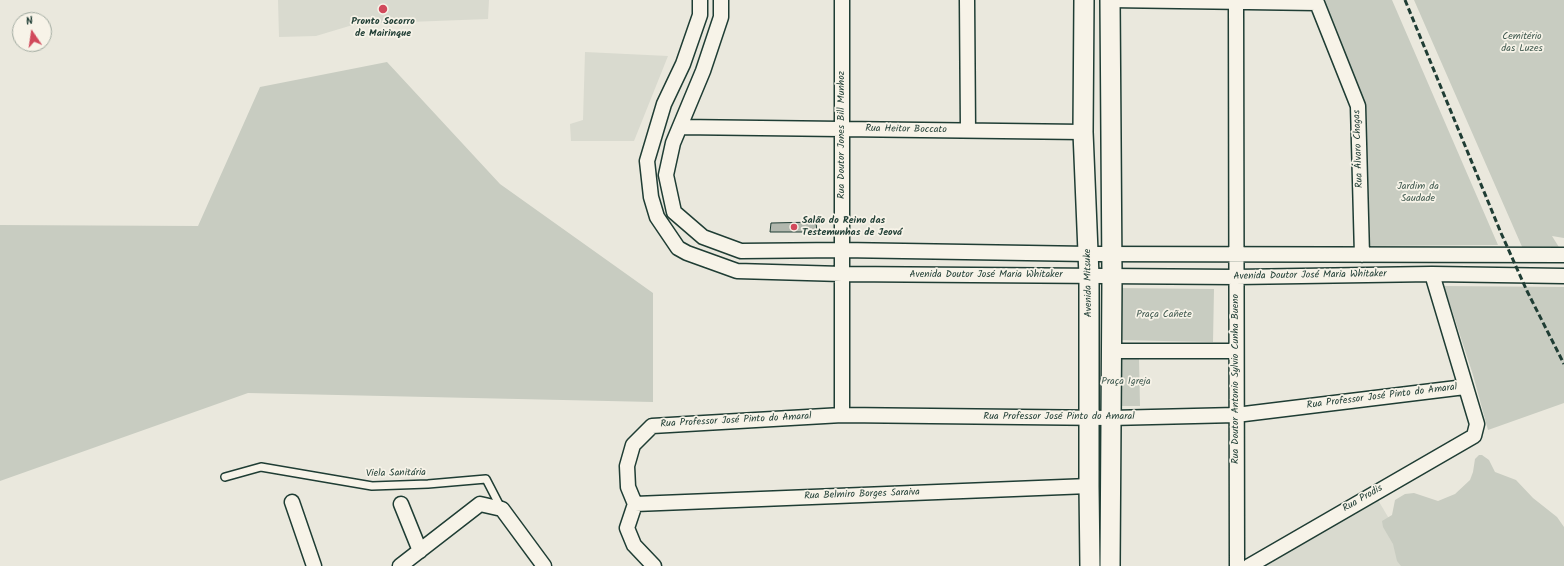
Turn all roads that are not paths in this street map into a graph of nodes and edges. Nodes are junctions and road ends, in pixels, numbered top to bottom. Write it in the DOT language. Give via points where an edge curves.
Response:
graph roads {
  1 [pos="700,0"];
  2 [pos="721,0"];
  3 [pos="842,0"];
  4 [pos="967,0"];
  5 [pos="1084,0"];
  6 [pos="1110,0"];
  7 [pos="1236,1"];
  8 [pos="680,127"];
  9 [pos="842,129"];
  10 [pos="968,130"];
  11 [pos="1083,132"];
  12 [pos="842,250"];
  13 [pos="1089,254"];
  14 [pos="1112,254"];
  15 [pos="1236,255"];
  16 [pos="1362,255"];
  17 [pos="1564,255"];
  18 [pos="842,274"];
  19 [pos="1432,274"];
  20 [pos="1090,276"];
  21 [pos="1112,276"];
  22 [pos="1564,276"];
  23 [pos="1236,277"];
  24 [pos="1111,351"];
  25 [pos="1236,351"];
  26 [pos="1465,387"];
  27 [pos="842,415"];
  28 [pos="1236,415"];
  29 [pos="1089,417"];
  30 [pos="1110,418"];
  31 [pos="1110,474"];
  32 [pos="225,477"];
  33 [pos="1089,480"];
  34 [pos="292,502"];
  35 [pos="401,504"];
  36 [pos="635,504"];
  37 [pos="502,510"];
  38 [pos="420,551"];
  39 [pos="314,566"];
  40 [pos="400,566"];
  41 [pos="544,566"];
  42 [pos="654,566"];
  43 [pos="1090,566"];
  44 [pos="1110,566"];
  45 [pos="1236,566"];
  46 [pos="1248,566"];
  1 -- 18 [label="street, Avenida Doutor José Maria Whitaker" via="700,15 683,64 664,104 646,161 651,197 658,217 678,248 737,272"];
  2 -- 8 [label="street, Avenida Doutor José Maria Whitaker" via="721,17 708,58"];
  3 -- 9 [label="street, Rua Doutor Jones Bill Munhoz"];
  4 -- 10 [label="street"];
  5 -- 11 [label="main road, Avenida Mitsuke"];
  6 -- 7 [label="street"];
  6 -- 14 [label="main road"];
  7 -- 15 [label="street, Rua Doutor Antonio Sylvio Cunha Bueno"];
  7 -- 16 [label="street, Rua Álvaro Chagas" via="1317,3 1358,106"];
  8 -- 9 [label="street, Rua Heitor Boccato"];
  8 -- 12 [label="street, Avenida Doutor José Maria Whitaker" via="673,143 666,175 674,212 703,237 741,251"];
  9 -- 10 [label="street, Rua Heitor Boccato"];
  9 -- 12 [label="street, Rua Doutor Jones Bill Munhoz"];
  10 -- 11 [label="street, Rua Heitor Boccato"];
  11 -- 13 [label="main road, Avenida Mitsuke"];
  12 -- 13 [label="street, Avenida Doutor José Maria Whitaker"];
  12 -- 18 [label="street, Rua Doutor Jones Bill Munhoz"];
  13 -- 14 [label="street, Avenida Doutor José Maria Whitaker"];
  13 -- 20 [label="main road, Avenida Mitsuke"];
  14 -- 15 [label="street, Avenida Doutor José Maria Whitaker"];
  14 -- 21 [label="main road"];
  15 -- 16 [label="street, Avenida Doutor José Maria Whitaker"];
  15 -- 23 [label="street, Rua Doutor Antonio Sylvio Cunha Bueno"];
  16 -- 17 [label="street, Avenida Doutor José Maria Whitaker"];
  18 -- 20 [label="street, Avenida Doutor José Maria Whitaker"];
  18 -- 27 [label="street, Rua Doutor Jones Bill Munhoz"];
  19 -- 22 [label="street, Avenida Doutor José Maria Whitaker"];
  19 -- 23 [label="street, Avenida Doutor José Maria Whitaker"];
  19 -- 26 [label="street"];
  20 -- 21 [label="street, Avenida Doutor José Maria Whitaker"];
  20 -- 29 [label="main road, Avenida Mitsuke"];
  21 -- 23 [label="street, Avenida Doutor José Maria Whitaker"];
  21 -- 24 [label="main road"];
  23 -- 25 [label="street, Rua Doutor Antonio Sylvio Cunha Bueno"];
  24 -- 25 [label="street"];
  24 -- 30 [label="main road"];
  25 -- 28 [label="street, Rua Doutor Antonio Sylvio Cunha Bueno"];
  26 -- 28 [label="street, Rua Professor José Pinto do Amaral"];
  26 -- 46 [label="street, Rua Prodis" via="1477,424 1474,436"];
  27 -- 29 [label="street, Rua Professor José Pinto do Amaral"];
  27 -- 36 [label="street, Rua Professor José Pinto do Amaral" via="652,426 633,445 627,466 628,487"];
  28 -- 30 [label="street, Rua Professor José Pinto do Amaral"];
  28 -- 45 [label="street, Rua Doutor Antonio Sylvio Cunha Bueno"];
  29 -- 30 [label="street, Rua Professor José Pinto do Amaral"];
  29 -- 33 [label="main road, Avenida Mitsuke"];
  30 -- 31 [label="main road"];
  31 -- 33 [label="main road"];
  31 -- 44 [label="main road"];
  32 -- 37 [label="lane, Viela Sanitária" via="261,467 372,486 486,478"];
  33 -- 36 [label="street, Rua Belmiro Borges Saraiva"];
  33 -- 43 [label="main road, Avenida Mitsuke"];
  34 -- 39 [label="street"];
  35 -- 38 [label="street"];
  36 -- 42 [label="street" via="627,528 634,545"];
  37 -- 38 [label="street" via="480,504"];
  37 -- 41 [label="street"];
  38 -- 40 [label="street"];
}
